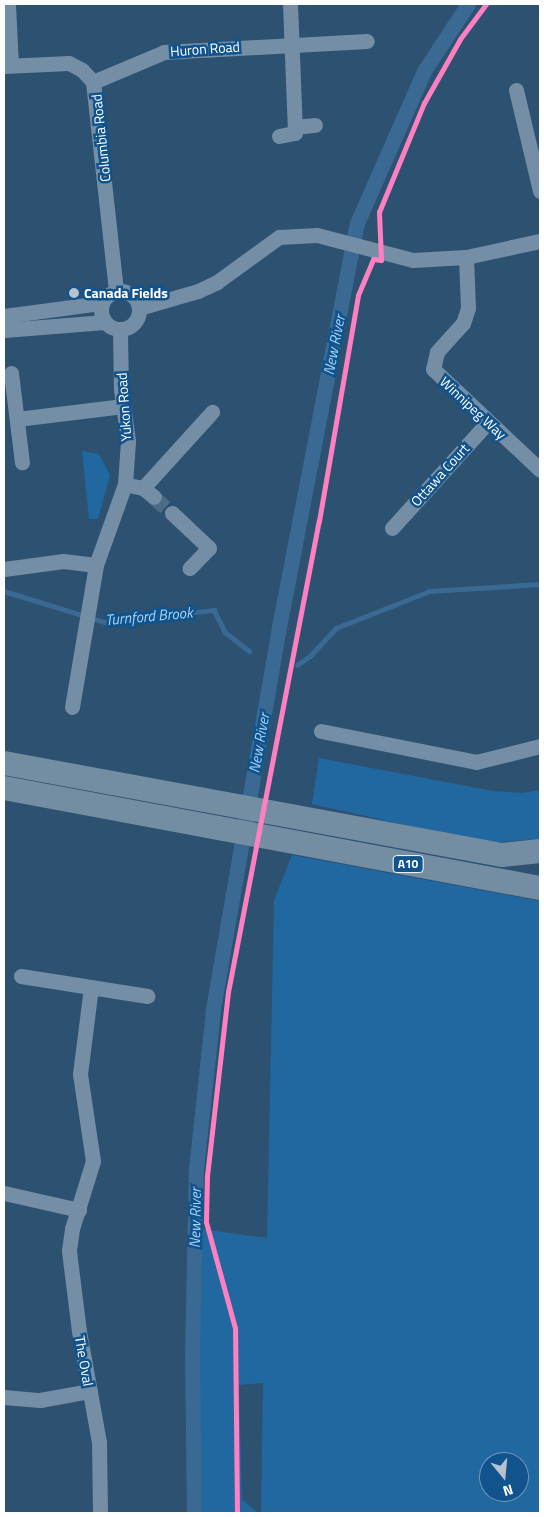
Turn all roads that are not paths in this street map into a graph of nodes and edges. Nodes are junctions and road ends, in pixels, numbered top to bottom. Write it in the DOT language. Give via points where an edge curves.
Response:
graph roads {
  1 [pos="8,4"];
  2 [pos="290,4"];
  3 [pos="367,41"];
  4 [pos="292,43"];
  5 [pos="7,66"];
  6 [pos="94,82"];
  7 [pos="516,90"];
  8 [pos="315,125"];
  9 [pos="295,130"];
  10 [pos="279,136"];
  11 [pos="540,191"];
  12 [pos="540,241"];
  13 [pos="466,257"];
  14 [pos="116,291"];
  15 [pos="102,304"];
  16 [pos="139,308"];
  17 [pos="4,316"];
  18 [pos="105,322"];
  19 [pos="120,329"];
  20 [pos="4,330"];
  21 [pos="10,374"];
  22 [pos="123,406"];
  23 [pos="212,412"];
  24 [pos="17,419"];
  25 [pos="488,422"];
  26 [pos="22,462"];
  27 [pos="540,470"];
  28 [pos="124,484"];
  29 [pos="172,513"];
  30 [pos="392,528"];
  31 [pos="96,565"];
  32 [pos="190,568"];
  33 [pos="4,569"];
  34 [pos="72,707"];
  35 [pos="321,730"];
  36 [pos="540,746"];
  37 [pos="4,764"];
  38 [pos="4,788"];
  39 [pos="540,850"];
  40 [pos="540,888"];
  41 [pos="21,976"];
  42 [pos="91,987"];
  43 [pos="147,996"];
  44 [pos="4,1193"];
  45 [pos="79,1210"];
  46 [pos="90,1391"];
  47 [pos="4,1396"];
  48 [pos="100,1513"];
  1 -- 5 [label="street"];
  2 -- 4 [label="street"];
  3 -- 4 [label="street, Huron Road"];
  4 -- 6 [label="street, Huron Road" via="164,52"];
  4 -- 9 [label="street"];
  5 -- 6 [label="street, Columbia Road" via="69,63"];
  6 -- 14 [label="street, Columbia Road"];
  7 -- 11 [label="street"];
  8 -- 9 [label="street"];
  9 -- 10 [label="street"];
  12 -- 13 [label="street"];
  13 -- 16 [label="street" via="413,260 317,235 279,237 217,282 198,291"];
  13 -- 25 [label="street, Winnipeg Way" via="468,308 463,322 437,352 432,365 440,378"];
  14 -- 15 [label="street"];
  14 -- 16 [label="street" via="128,292"];
  15 -- 17 [label="street"];
  15 -- 18 [label="street"];
  16 -- 19 [label="street" via="135,323"];
  18 -- 19 [label="street"];
  18 -- 20 [label="street"];
  19 -- 22 [label="street, Yukon Road"];
  21 -- 24 [label="street"];
  22 -- 24 [label="street"];
  22 -- 28 [label="street, Yukon Road" via="128,441"];
  23 -- 28 [label="street" via="149,493"];
  24 -- 26 [label="street"];
  25 -- 27 [label="street, Winnipeg Way"];
  25 -- 30 [label="street, Ottawa Court"];
  28 -- 31 [label="street, Yukon Road"];
  29 -- 32 [label="street" via="209,548"];
  31 -- 33 [label="street" via="62,561"];
  31 -- 34 [label="street, Yukon Road"];
  35 -- 36 [label="street" via="476,762"];
  37 -- 39 [label="main road, A10" via="502,855"];
  38 -- 40 [label="main road, A10"];
  41 -- 42 [label="street"];
  42 -- 43 [label="street"];
  42 -- 45 [label="street, The Oval" via="80,1074 93,1161"];
  44 -- 45 [label="street"];
  45 -- 46 [label="street, The Oval" via="70,1251"];
  46 -- 47 [label="street" via="40,1400"];
  46 -- 48 [label="street, The Oval" via="101,1463"];
}
